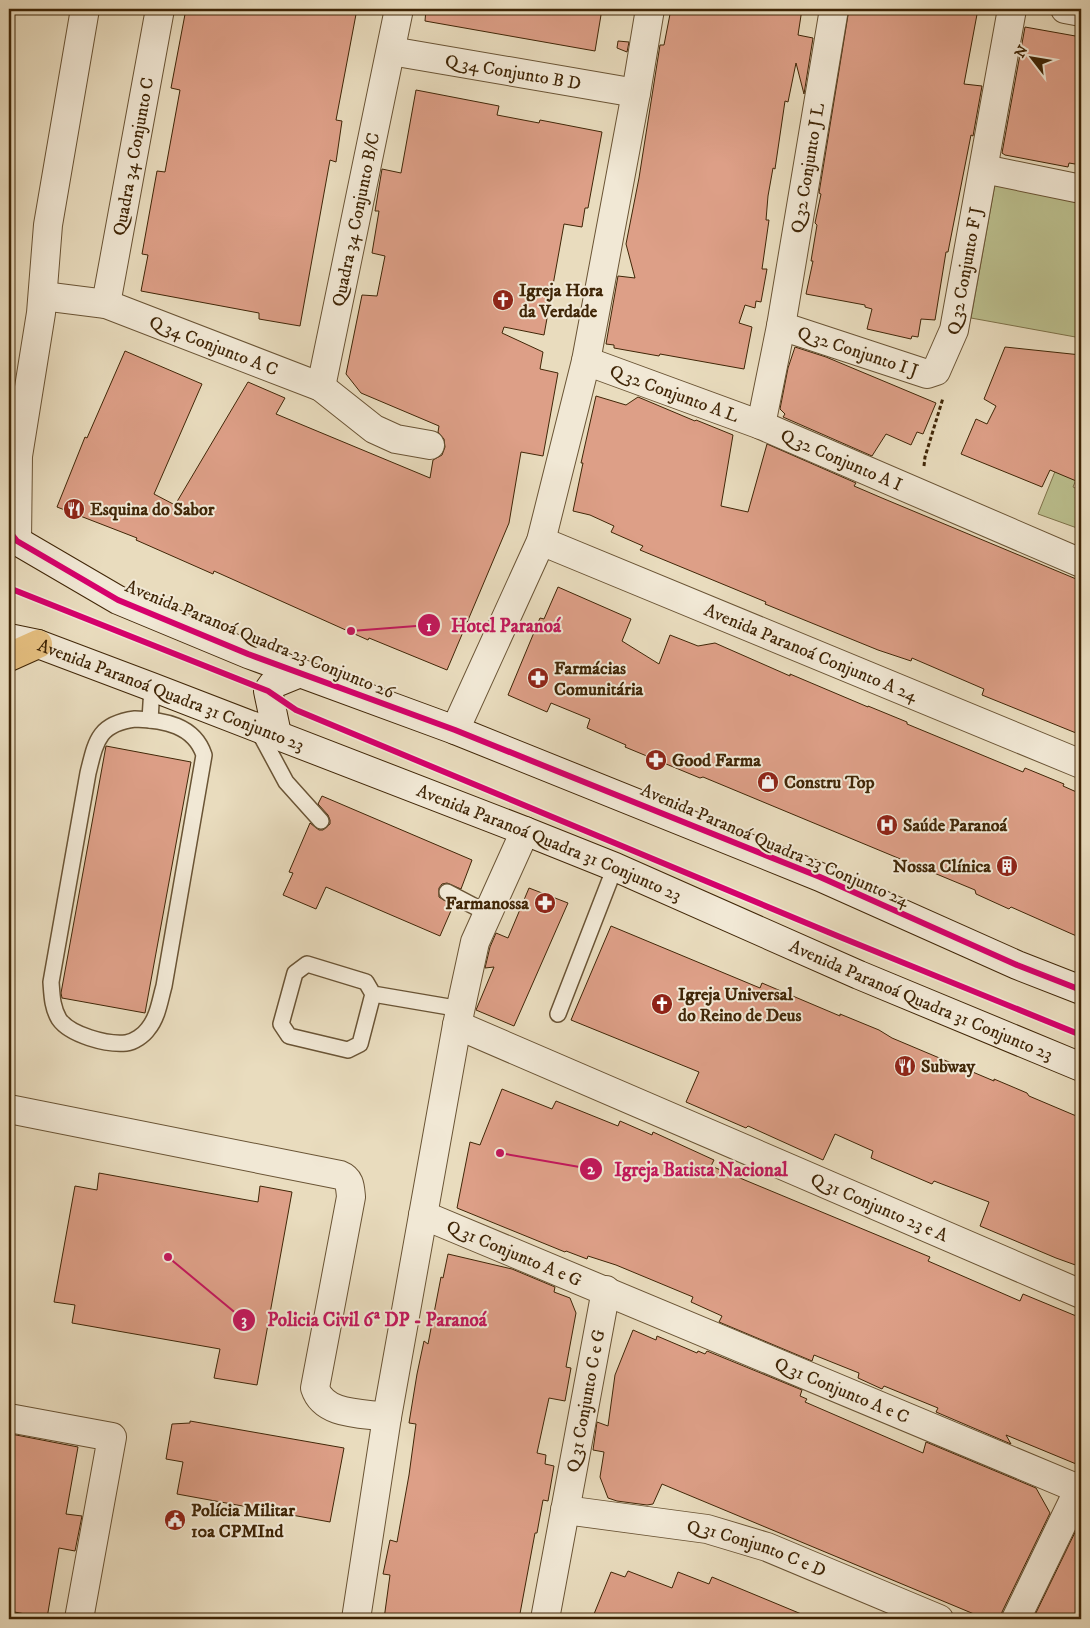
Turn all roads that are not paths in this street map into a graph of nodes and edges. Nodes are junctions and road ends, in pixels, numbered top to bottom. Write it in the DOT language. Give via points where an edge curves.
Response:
graph roads {
  1 [pos="85,9"];
  2 [pos="160,9"];
  3 [pos="399,9"];
  4 [pos="650,9"];
  5 [pos="834,9"];
  6 [pos="1012,9"];
  7 [pos="1065,9"];
  8 [pos="1081,12"];
  9 [pos="391,51"];
  10 [pos="636,93"];
  11 [pos="984,169"];
  12 [pos="1081,189"];
  13 [pos="42,304"];
  14 [pos="106,304"];
  15 [pos="781,326"];
  16 [pos="586,360"];
  17 [pos="936,371"];
  18 [pos="321,387"];
  19 [pos="761,425"];
  20 [pos="430,445"];
  21 [pos="13,536"];
  22 [pos="541,541"];
  23 [pos="1081,563"];
  24 [pos="9,638"];
  25 [pos="38,644"];
  26 [pos="9,657"];
  27 [pos="300,673"];
  28 [pos="152,687"];
  29 [pos="150,720"];
  30 [pos="456,730"];
  31 [pos="266,731"];
  32 [pos="1081,764"];
  33 [pos="321,821"];
  34 [pos="525,831"];
  35 [pos="615,868"];
  36 [pos="446,892"];
  37 [pos="487,913"];
  38 [pos="1081,990"];
  39 [pos="373,994"];
  40 [pos="558,1014"];
  41 [pos="459,1017"];
  42 [pos="1081,1067"];
  43 [pos="9,1109"];
  44 [pos="423,1215"];
  45 [pos="606,1290"];
  46 [pos="1081,1294"];
  47 [pos="387,1417"];
  48 [pos="9,1418"];
  49 [pos="1080,1490"];
  50 [pos="565,1510"];
  51 [pos="79,1619"];
  52 [pos="356,1619"];
  53 [pos="545,1619"];
  54 [pos="939,1619"];
  55 [pos="1016,1619"];
  1 -- 13 [label="street" via="48,225"];
  2 -- 14 [label="street, Quadra 34 Conjunto C"];
  3 -- 9 [label="street, Quadra 34 Conjunto B/C"];
  4 -- 10 [label="street"];
  5 -- 15 [label="street, Q 32 Conjunto J L"];
  6 -- 11 [label="street, Q 32 Conjunto F J"];
  7 -- 8 [label="street"];
  9 -- 10 [label="street, Q 34 Conjunto B D"];
  9 -- 18 [label="street, Quadra 34 Conjunto B/C"];
  10 -- 16 [label="street"];
  11 -- 12 [label="street"];
  11 -- 17 [label="street, Q 32 Conjunto F J" via="954,330"];
  13 -- 14 [label="street, Q 34 Conjunto A C"];
  13 -- 21 [label="street" via="18,456"];
  14 -- 18 [label="street, Q 34 Conjunto A C"];
  15 -- 17 [label="street, Q 32 Conjunto I J" via="927,374"];
  15 -- 19 [label="street, Q 32 Conjunto J L"];
  16 -- 19 [label="street, Q 32 Conjunto A L"];
  16 -- 22 [label="street"];
  18 -- 20 [label="street, Q 34 Conjunto A C" via="374,429 396,440"];
  19 -- 23 [label="street, Q 32 Conjunto A I"];
  21 -- 27 [label="street, Avenida Paranoá Quadra 23 Conjunto 26" via="118,600"];
  22 -- 30 [label="street"];
  22 -- 32 [label="street, Avenida Paranoá Conjunto A 24"];
  24 -- 25 [label="street, Avenida Paranoá Quadra 31 Conjunto 23"];
  25 -- 26 [label="main road"];
  25 -- 28 [label="street, Avenida Paranoá Quadra 31 Conjunto 23"];
  27 -- 30 [label="street, Avenida Paranoá Quadra 23 Conjunto 26"];
  27 -- 31 [label="street" via="273,684 268,691"];
  28 -- 29 [label="lane"];
  28 -- 31 [label="street, Avenida Paranoá Quadra 31 Conjunto 23"];
  29 -- 29 [label="lane" via="120,721 106,729 96,744 86,783 51,982 53,1005 60,1020 84,1036 104,1042 134,1040 148,1030 154,1020 164,986 204,755 194,736 173,725"];
  30 -- 38 [label="street, Avenida Paranoá Quadra 23 Conjunto 24" via="820,877"];
  31 -- 33 [label="lane" via="286,782"];
  31 -- 34 [label="street, Avenida Paranoá Quadra 31 Conjunto 23"];
  34 -- 35 [label="street, Avenida Paranoá Quadra 31 Conjunto 23"];
  34 -- 37 [label="street"];
  35 -- 40 [label="lane"];
  35 -- 42 [label="street, Avenida Paranoá Quadra 31 Conjunto 23" via="859,975"];
  36 -- 37 [label="lane"];
  37 -- 41 [label="street" via="475,942"];
  39 -- 39 [label="lane" via="366,982 307,964 295,973 281,1024 289,1036 348,1050 360,1044"];
  39 -- 41 [label="lane"];
  41 -- 44 [label="street"];
  41 -- 46 [label="street, Q 31 Conjunto 23 e A"];
  43 -- 47 [label="street" via="340,1174 347,1179 351,1197 315,1388 318,1397 332,1408"];
  44 -- 45 [label="street, Q 31 Conjunto A e G"];
  44 -- 47 [label="street"];
  45 -- 49 [label="street, Q 31 Conjunto A e C"];
  45 -- 50 [label="street, Q 31 Conjunto C e G"];
  47 -- 52 [label="street"];
  48 -- 51 [label="street" via="112,1437"];
  49 -- 55 [label="street"];
  50 -- 53 [label="street, Q 31 Conjunto C e G"];
  50 -- 54 [label="street, Q 31 Conjunto C e D" via="715,1531 767,1547"];
}
